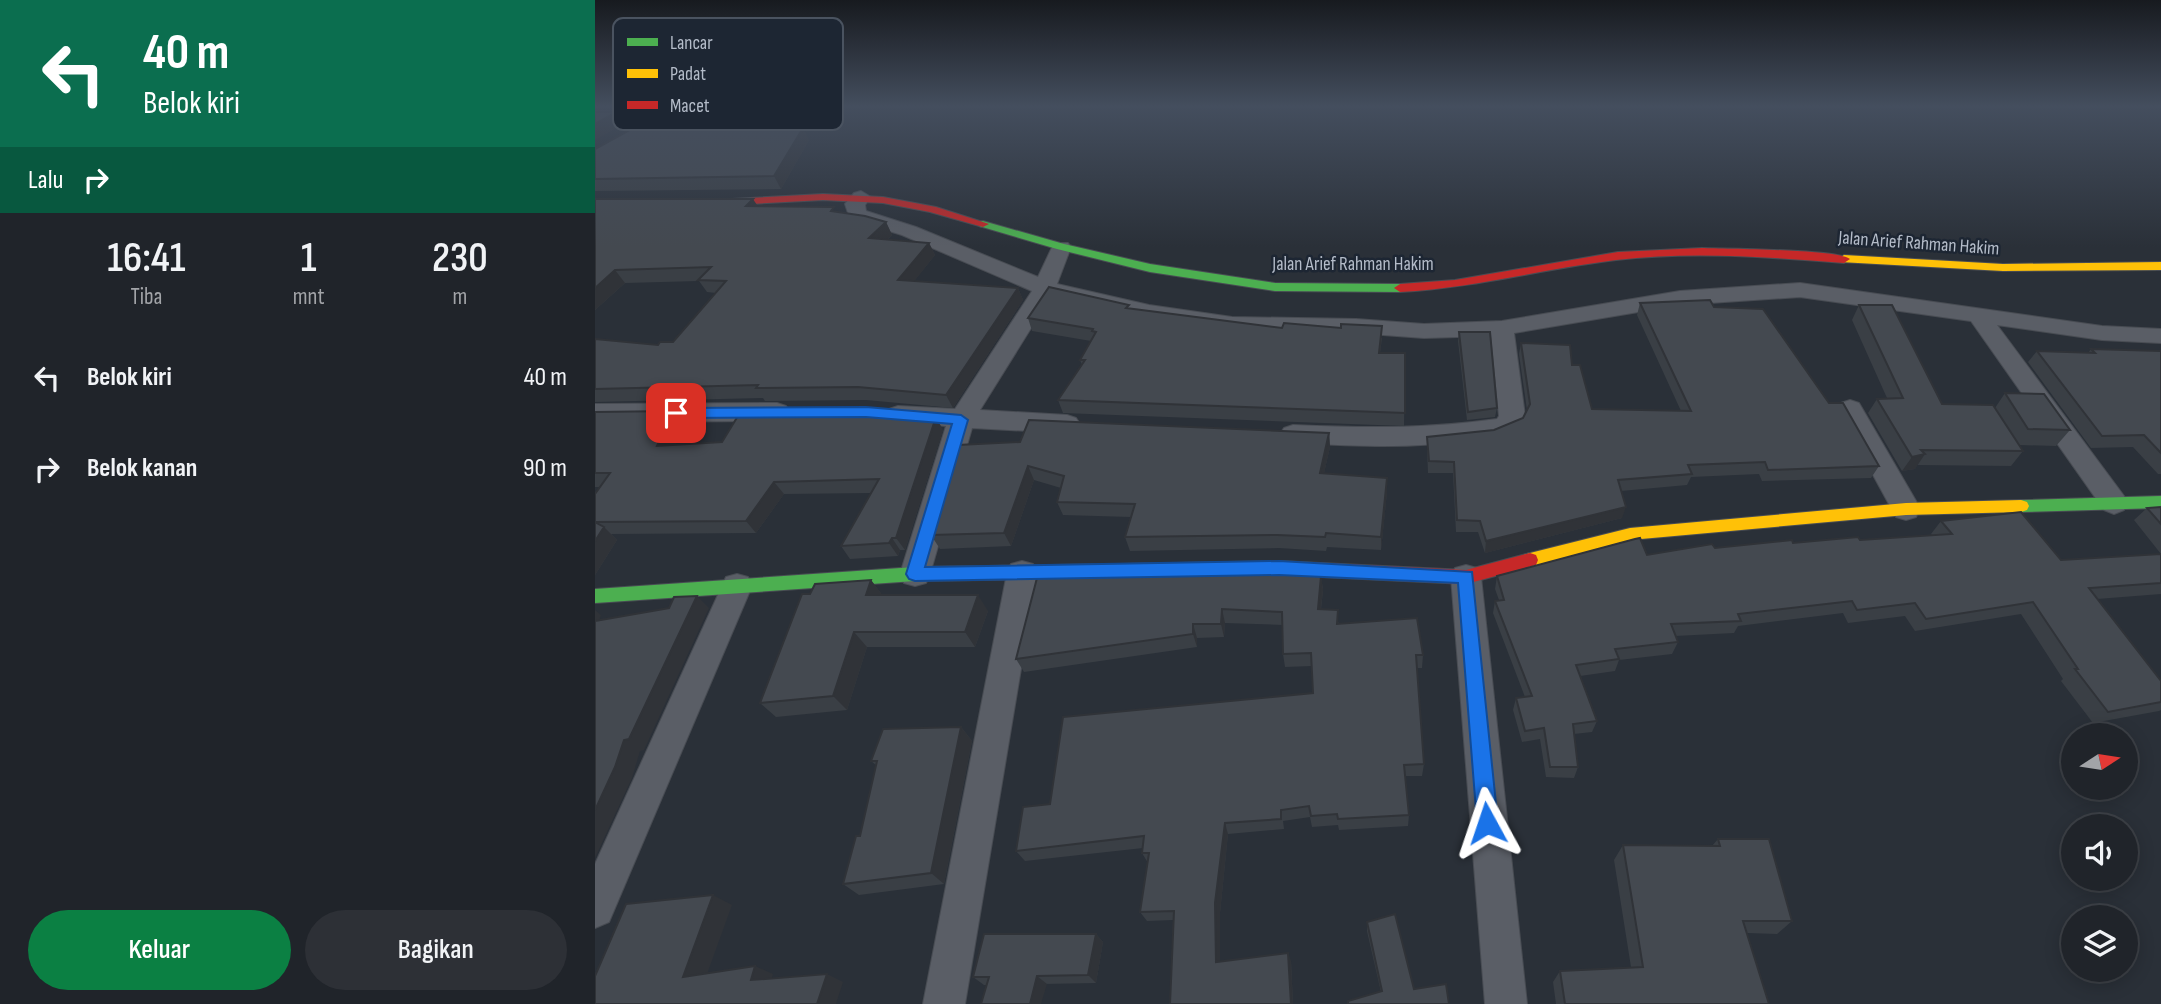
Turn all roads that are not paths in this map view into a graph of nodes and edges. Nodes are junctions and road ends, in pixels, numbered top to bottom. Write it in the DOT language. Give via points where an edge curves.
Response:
graph roads {
  1 [pos="861,197"];
  2 [pos="595,202"];
  3 [pos="1061,247"];
  4 [pos="2161,266"];
  5 [pos="1045,288"];
  6 [pos="1978,315"];
  7 [pos="1502,328"];
  8 [pos="2161,336"];
  9 [pos="1850,409"];
  10 [pos="798,412"];
  11 [pos="595,413"];
  12 [pos="879,413"];
  13 [pos="961,420"];
  14 [pos="1086,425"];
  15 [pos="1268,433"];
  16 [pos="2161,502"];
  17 [pos="2114,503"];
  18 [pos="1906,509"];
  19 [pos="1022,573"];
  20 [pos="915,574"];
  21 [pos="1466,577"];
  22 [pos="737,586"];
  23 [pos="595,596"];
  24 [pos="595,908"];
  25 [pos="944,1004"];
  26 [pos="1506,1004"];
  1 -- 2 [label="main road, Jalan Arief Rahman Hakim"];
  1 -- 3 [label="main road, Jalan Arief Rahman Hakim" via="932,209"];
  1 -- 5 [label="street" via="855,204 857,215 909,231"];
  3 -- 4 [label="main road, Jalan Arief Rahman Hakim" via="1150,268 1275,286 1405,288 1619,256 1729,253 1938,268"];
  3 -- 5 [label="street"];
  5 -- 7 [label="street" via="1149,312 1232,324 1423,331"];
  5 -- 13 [label="street"];
  6 -- 7 [label="street" via="1842,294 1764,290 1680,298"];
  6 -- 8 [label="street" via="2102,333"];
  6 -- 17 [label="street"];
  7 -- 15 [label="street" via="1510,424 1393,438"];
  9 -- 18 [label="street"];
  10 -- 11 [label="street"];
  12 -- 13 [label="street"];
  13 -- 14 [label="street"];
  13 -- 20 [label="street"];
  16 -- 17 [label="main road"];
  17 -- 18 [label="main road"];
  18 -- 21 [label="main road" via="1630,534"];
  19 -- 20 [label="main road"];
  19 -- 21 [label="main road" via="1279,568"];
  19 -- 25 [label="street"];
  20 -- 22 [label="main road"];
  21 -- 26 [label="street"];
  22 -- 23 [label="main road"];
  22 -- 24 [label="street"];
}
